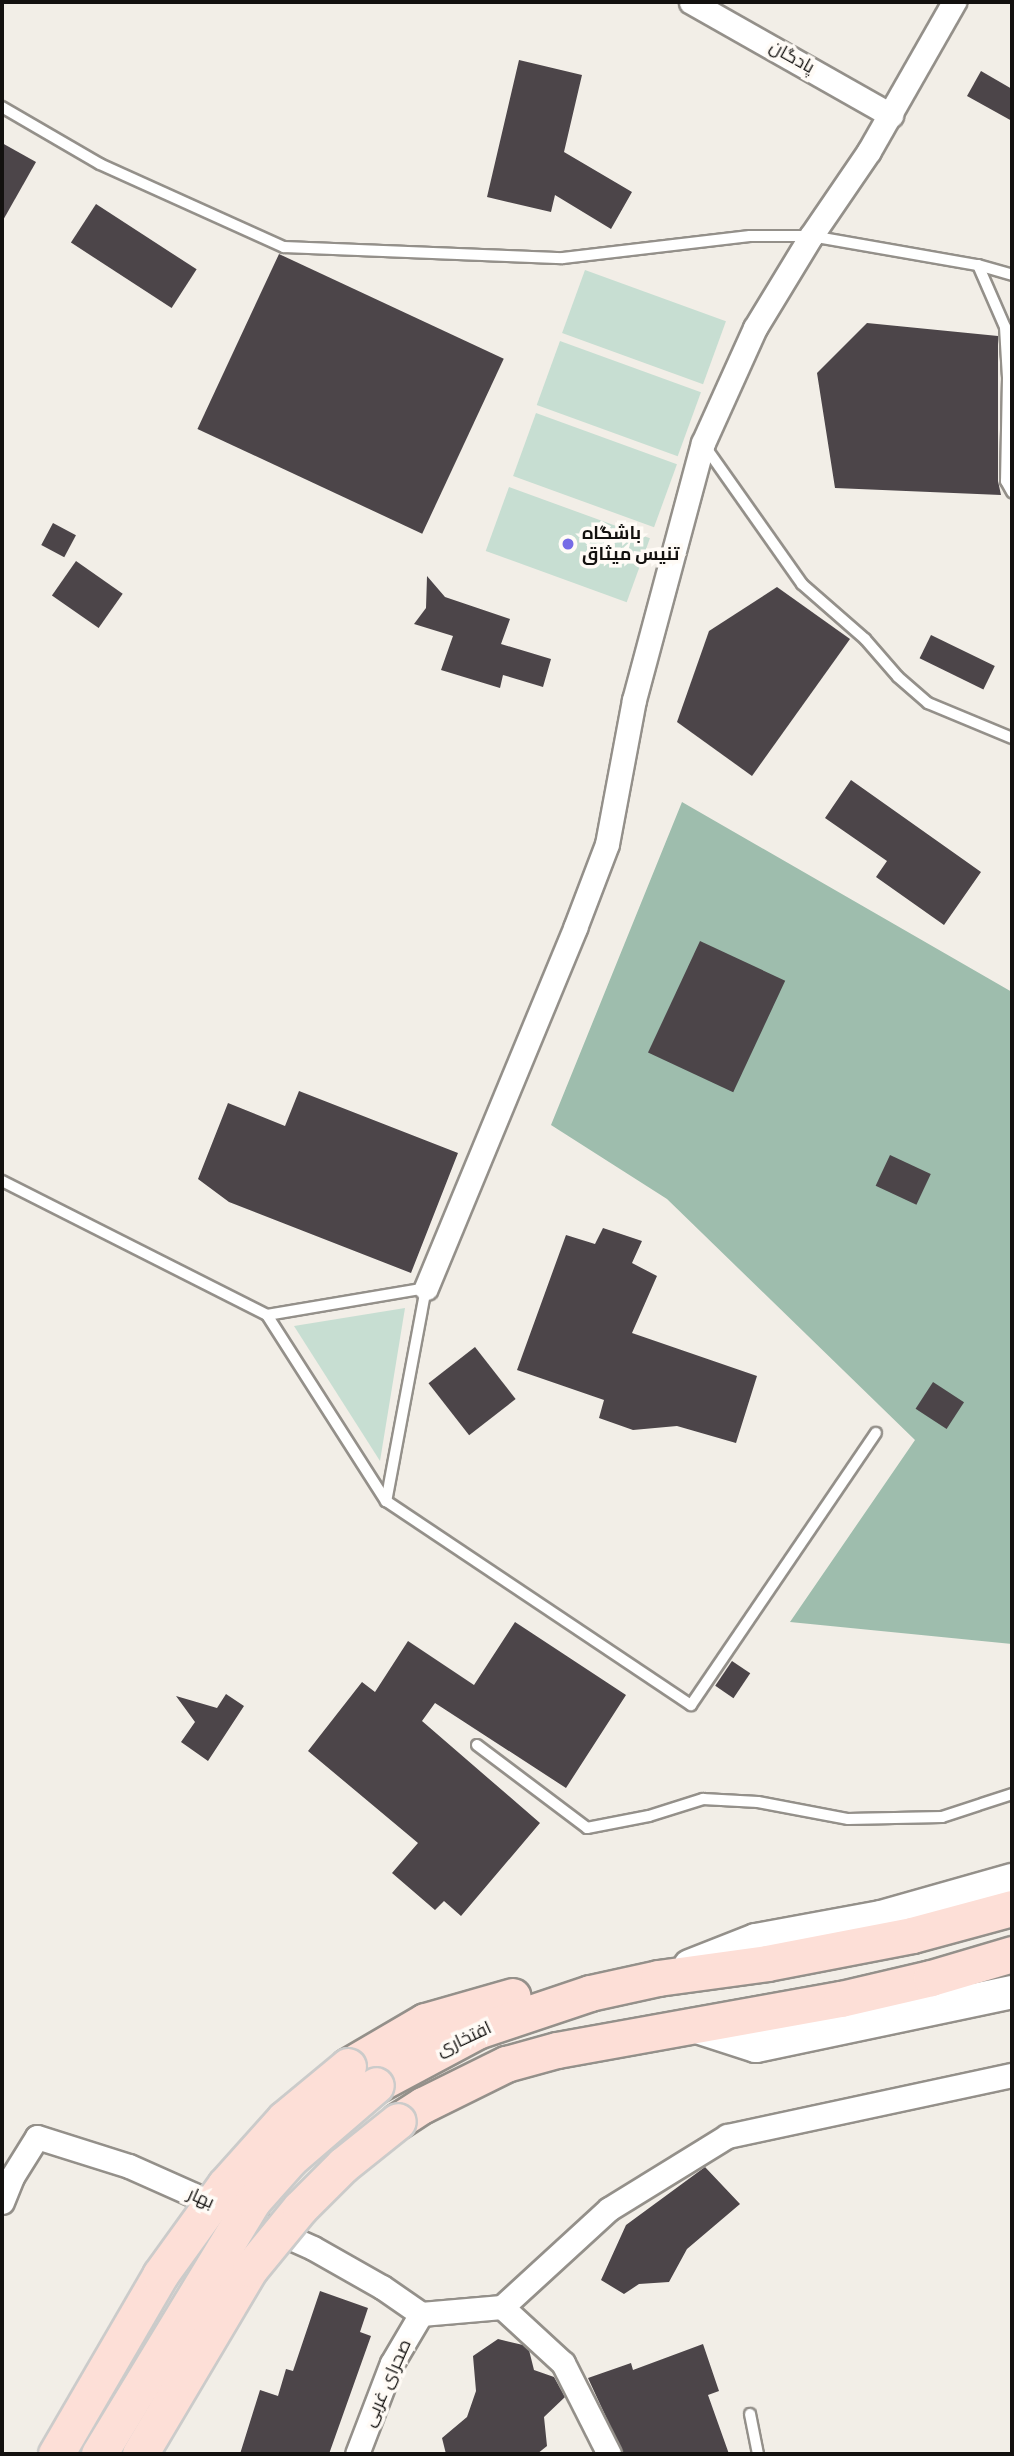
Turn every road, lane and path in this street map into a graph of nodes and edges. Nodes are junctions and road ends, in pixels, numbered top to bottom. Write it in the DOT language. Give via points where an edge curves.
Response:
graph roads {
  1 [pos="691,2"];
  2 [pos="954,2"];
  3 [pos="2,107"];
  4 [pos="891,115"];
  5 [pos="811,236"];
  6 [pos="978,265"];
  7 [pos="1012,275"];
  8 [pos="703,443"];
  9 [pos="1012,492"];
  10 [pos="1012,738"];
  11 [pos="2,1181"];
  12 [pos="426,1288"];
  13 [pos="267,1315"];
  14 [pos="876,1433"];
  15 [pos="386,1501"];
  16 [pos="477,1745"];
  17 [pos="1012,1794"];
  18 [pos="1012,1880"];
  19 [pos="1012,1908"];
  20 [pos="1012,1954"];
  21 [pos="803,1957"];
  22 [pos="658,1978"];
  23 [pos="1012,1992"];
  24 [pos="811,2005"];
  25 [pos="694,2026"];
  26 [pos="1012,2075"];
  27 [pos="362,2076"];
  28 [pos="2,2202"];
  29 [pos="502,2307"];
  30 [pos="421,2314"];
  31 [pos="751,2414"];
  32 [pos="57,2454"];
  33 [pos="99,2454"];
  34 [pos="140,2454"];
  35 [pos="357,2454"];
  36 [pos="609,2454"];
  37 [pos="758,2454"];
  1 -- 4 [label="street, پادگان"];
  2 -- 4 [label="street"];
  3 -- 5 [label="lane" via="100,164 284,247 563,258 750,236"];
  4 -- 5 [label="street"];
  5 -- 6 [label="lane"];
  5 -- 8 [label="street" via="755,328"];
  6 -- 7 [label="lane"];
  6 -- 9 [label="lane" via="1005,327 1006,481"];
  8 -- 10 [label="lane" via="802,583 865,639 898,677 928,703"];
  8 -- 12 [label="street" via="634,700 607,845"];
  11 -- 13 [label="lane"];
  12 -- 13 [label="lane"];
  12 -- 15 [label="lane"];
  13 -- 15 [label="lane"];
  14 -- 15 [label="lane" via="691,1705"];
  16 -- 17 [label="lane" via="587,1828 703,1799 758,1802 848,1819 942,1817"];
  18 -- 22 [label="main road" via="881,1916 756,1940"];
  19 -- 21 [label="main road"];
  20 -- 24 [label="main road" via="932,1978"];
  21 -- 22 [label="main road"];
  21 -- 24 [label="main road" via="796,1974 796,1994"];
  22 -- 27 [label="main road" via="590,1993 505,1997 425,2021"];
  23 -- 25 [label="main road" via="756,2046"];
  24 -- 25 [label="main road"];
  25 -- 34 [label="main road, bridge" via="557,2050 506,2064 398,2121 343,2165 300,2208 250,2270"];
  26 -- 29 [label="street" via="727,2136 609,2209"];
  27 -- 32 [label="main road, bridge" via="284,2119 225,2185 159,2275"];
  27 -- 33 [label="main road, bridge" via="252,2202"];
  28 -- 30 [label="street, بهار" via="37,2137 129,2166 313,2248"];
  29 -- 30 [label="street"];
  29 -- 36 [label="street" via="563,2362"];
  30 -- 35 [label="street, صحرای غربی" via="392,2363"];
  31 -- 37 [label="lane"];
}
